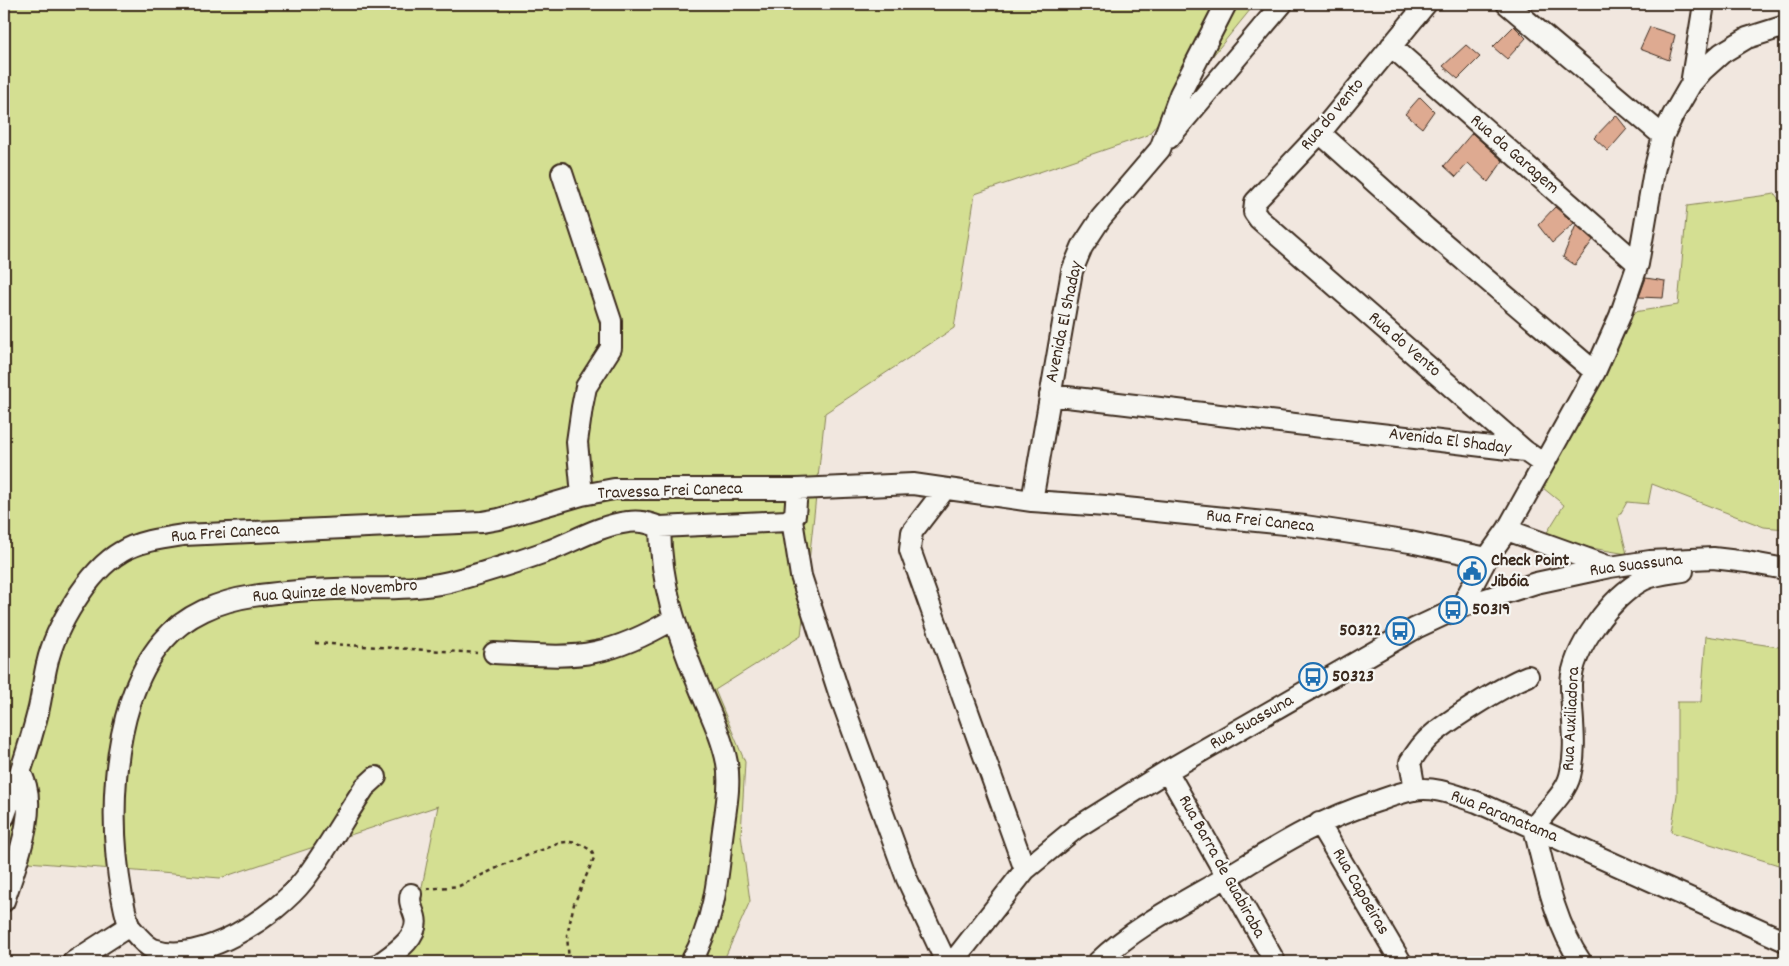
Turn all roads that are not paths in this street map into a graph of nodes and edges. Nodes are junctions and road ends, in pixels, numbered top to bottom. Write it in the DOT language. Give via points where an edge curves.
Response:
graph roads {
  1 [pos="1226,4"];
  2 [pos="1282,4"];
  3 [pos="1426,4"];
  4 [pos="1507,4"];
  5 [pos="1704,4"];
  6 [pos="1785,26"];
  7 [pos="1391,46"];
  8 [pos="1691,84"];
  9 [pos="1320,133"];
  10 [pos="1664,136"];
  11 [pos="1160,149"];
  12 [pos="562,173"];
  13 [pos="1266,226"];
  14 [pos="1638,264"];
  15 [pos="1595,372"];
  16 [pos="1050,395"];
  17 [pos="1525,451"];
  18 [pos="1542,463"];
  19 [pos="797,488"];
  20 [pos="945,489"];
  21 [pos="582,495"];
  22 [pos="1032,501"];
  23 [pos="792,520"];
  24 [pos="660,527"];
  25 [pos="310,528"];
  26 [pos="1507,530"];
  27 [pos="1487,558"];
  28 [pos="1747,562"];
  29 [pos="1610,567"];
  30 [pos="1785,569"];
  31 [pos="1461,607"];
  32 [pos="674,620"];
  33 [pos="494,653"];
  34 [pos="1528,676"];
  35 [pos="1167,771"];
  36 [pos="20,773"];
  37 [pos="376,778"];
  38 [pos="1415,790"];
  39 [pos="4,817"];
  40 [pos="1319,823"];
  41 [pos="1534,828"];
  42 [pos="1025,870"];
  43 [pos="1227,876"];
  44 [pos="411,894"];
  45 [pos="4,901"];
  46 [pos="128,926"];
  47 [pos="1785,941"];
  48 [pos="73,962"];
  49 [pos="382,962"];
  50 [pos="691,962"];
  51 [pos="946,962"];
  52 [pos="953,962"];
  53 [pos="1098,962"];
  54 [pos="1274,962"];
  55 [pos="1401,962"];
  56 [pos="1581,962"];
  1 -- 11 [label="street, Avenida El Shaday" via="1180,94"];
  2 -- 11 [label="street"];
  3 -- 7 [label="street, Rua do vento"];
  4 -- 10 [label="street"];
  5 -- 8 [label="street"];
  6 -- 8 [label="street" via="1747,38 1722,53"];
  7 -- 9 [label="street, Rua do vento"];
  7 -- 14 [label="street, Rua da Garagem"];
  8 -- 10 [label="street"];
  9 -- 13 [label="street, Rua do vento" via="1255,202 1254,212"];
  9 -- 15 [label="street"];
  10 -- 14 [label="street" via="1654,171"];
  11 -- 16 [label="street, Avenida El Shaday" via="1101,218 1082,247 1072,271"];
  12 -- 21 [label="street" via="611,322 611,348 586,387 582,407 577,442"];
  13 -- 17 [label="street, Rua do Vento"];
  14 -- 15 [label="street" via="1620,316"];
  15 -- 18 [label="street"];
  16 -- 17 [label="street, Avenida El Shaday"];
  16 -- 22 [label="street, Avenida El Shaday"];
  17 -- 18 [label="street, Rua do Vento"];
  18 -- 26 [label="street"];
  19 -- 20 [label="street, Travessa Frei Caneca" via="913,484"];
  19 -- 21 [label="street, Travessa Frei Caneca" via="614,489"];
  19 -- 23 [label="street" via="796,512"];
  20 -- 22 [label="street, Travessa Frei Caneca"];
  20 -- 42 [label="street" via="912,532 910,550"];
  21 -- 25 [label="street, Travessa Frei Caneca" via="482,522"];
  22 -- 27 [label="street, Rua Frei Caneca" via="1304,526"];
  23 -- 24 [label="street, Rua Quinze de Novembro"];
  23 -- 51 [label="street" via="801,576 839,693 907,879"];
  24 -- 32 [label="street" via="664,582"];
  24 -- 46 [label="street, Rua Quinze de Novembro" via="643,521 616,524 514,563 436,585 253,596 207,608 173,631 153,654 138,681 120,743 115,804 117,858"];
  25 -- 36 [label="street, Rua Frei Caneca" via="183,535 134,546 108,561 78,597 58,634 47,662 39,710"];
  26 -- 27 [label="street"];
  26 -- 29 [label="street"];
  27 -- 31 [label="street"];
  28 -- 29 [label="street, Rua Suassuna" via="1713,558"];
  28 -- 30 [label="street, Rua Suassuna"];
  28 -- 41 [label="street, Rua Auxiliadora" via="1651,576 1628,590 1605,615 1581,648 1572,673 1573,755 1570,776 1559,797 1542,814"];
  29 -- 31 [label="street, Rua Suassuna" via="1536,583"];
  31 -- 35 [label="street, Rua Suassuna" via="1416,628"];
  32 -- 33 [label="street" via="596,652 569,656"];
  32 -- 50 [label="street" via="727,761 729,784 720,866 708,924"];
  34 -- 38 [label="street" via="1425,741 1410,762"];
  35 -- 42 [label="street, Rua Suassuna" via="1076,828"];
  35 -- 43 [label="street, Rua Barra de Guabiraba"];
  36 -- 39 [label="street, Rua Frei Caneca"];
  36 -- 45 [label="street" via="27,783 29,796 20,848"];
  37 -- 46 [label="street" via="365,787 304,880 261,921 223,944 183,955 155,950"];
  38 -- 40 [label="street, Rua Paranatama" via="1346,811"];
  38 -- 41 [label="street, Rua Paranatama" via="1432,789 1469,800"];
  40 -- 43 [label="street, Rua Paranatama"];
  40 -- 55 [label="street, Rua Capoeiras"];
  41 -- 47 [label="street, Rua Paranatama"];
  41 -- 56 [label="street" via="1569,946"];
  42 -- 52 [label="street, Rua Suassuna"];
  43 -- 53 [label="street, Rua Paranatama" via="1157,918"];
  43 -- 54 [label="street, Rua Barra de Guabiraba"];
  44 -- 49 [label="street" via="416,926 412,935"];
  46 -- 48 [label="street"];
}
